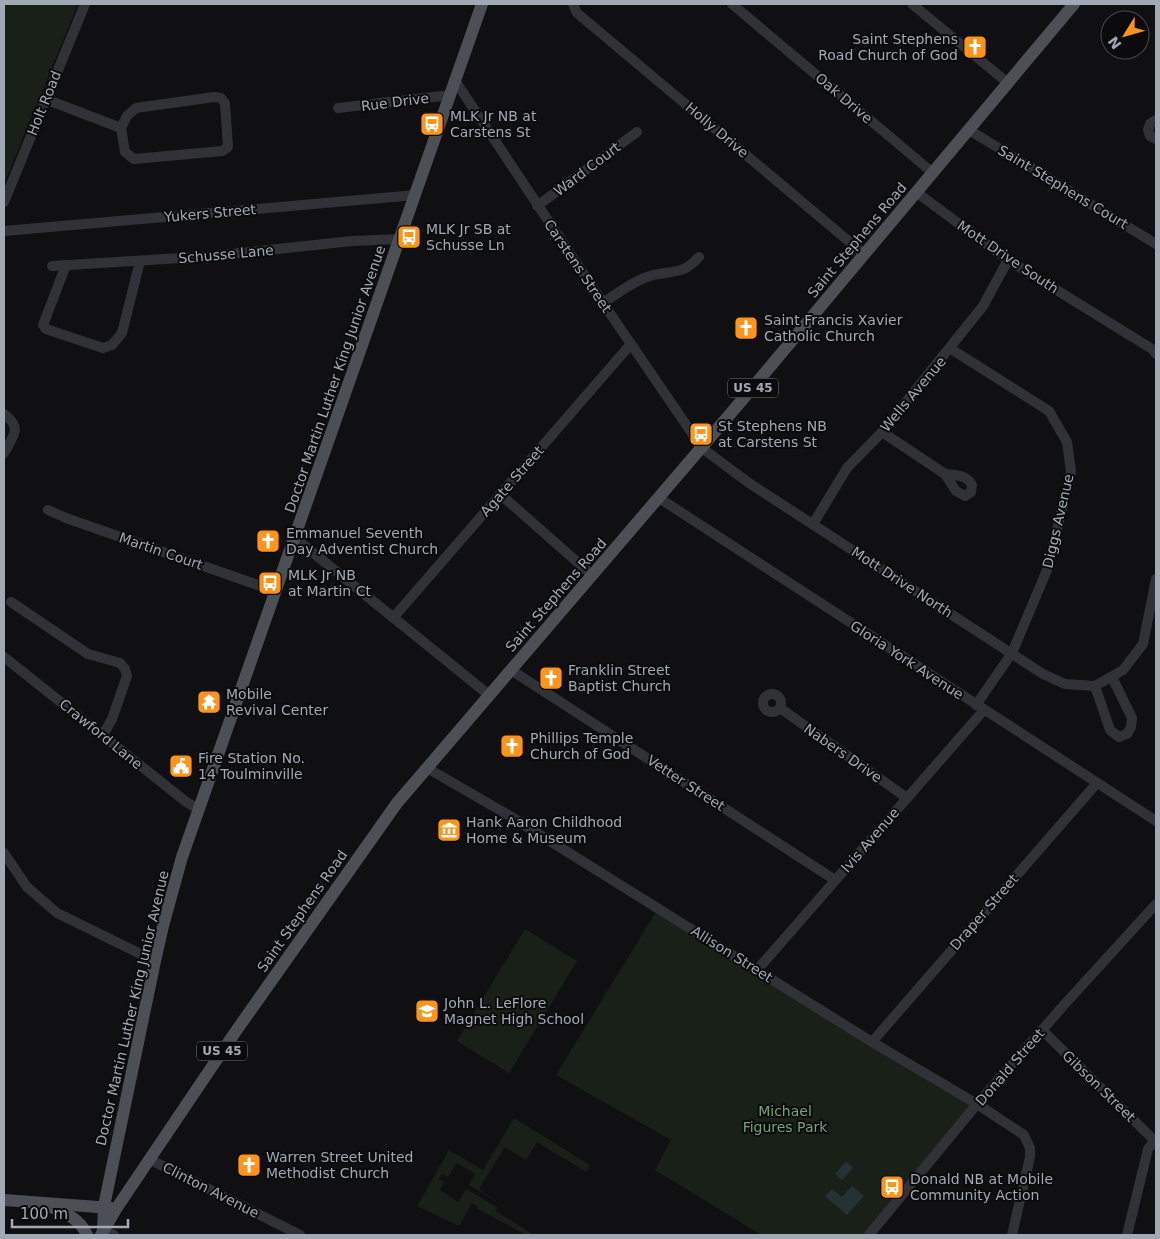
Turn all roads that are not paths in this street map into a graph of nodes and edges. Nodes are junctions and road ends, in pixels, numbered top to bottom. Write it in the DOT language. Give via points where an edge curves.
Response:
graph roads {
  1 [pos="85,4"];
  2 [pos="482,4"];
  3 [pos="573,4"];
  4 [pos="732,4"];
  5 [pos="912,4"];
  6 [pos="1074,4"];
  7 [pos="456,82"];
  8 [pos="1008,83"];
  9 [pos="451,95"];
  10 [pos="45,99"];
  11 [pos="338,108"];
  12 [pos="1156,120"];
  13 [pos="121,128"];
  14 [pos="969,130"];
  15 [pos="637,132"];
  16 [pos="1156,139"];
  17 [pos="933,173"];
  18 [pos="916,192"];
  19 [pos="416,196"];
  20 [pos="4,202"];
  21 [pos="538,206"];
  22 [pos="4,231"];
  23 [pos="400,239"];
  24 [pos="1156,244"];
  25 [pos="864,254"];
  26 [pos="699,258"];
  27 [pos="1008,260"];
  28 [pos="140,261"];
  29 [pos="66,265"];
  30 [pos="52,266"];
  31 [pos="603,303"];
  32 [pos="630,345"];
  33 [pos="950,349"];
  34 [pos="1156,354"];
  35 [pos="4,414"];
  36 [pos="882,432"];
  37 [pos="702,448"];
  38 [pos="4,453"];
  39 [pos="945,474"];
  40 [pos="500,494"];
  41 [pos="659,498"];
  42 [pos="48,510"];
  43 [pos="813,524"];
  44 [pos="295,538"];
  45 [pos="592,576"];
  46 [pos="1156,579"];
  47 [pos="275,591"];
  48 [pos="11,602"];
  49 [pos="393,618"];
  50 [pos="1012,653"];
  51 [pos="4,657"];
  52 [pos="510,670"];
  53 [pos="1112,677"];
  54 [pos="1095,686"];
  55 [pos="489,694"];
  56 [pos="980,707"];
  57 [pos="780,708"];
  58 [pos="102,735"];
  59 [pos="427,768"];
  60 [pos="1097,783"];
  61 [pos="907,798"];
  62 [pos="199,810"];
  63 [pos="1156,821"];
  64 [pos="4,853"];
  65 [pos="835,880"];
  66 [pos="1156,904"];
  67 [pos="155,961"];
  68 [pos="757,970"];
  69 [pos="1042,1030"];
  70 [pos="872,1042"];
  71 [pos="977,1104"];
  72 [pos="1156,1141"];
  73 [pos="149,1158"];
  74 [pos="4,1200"];
  75 [pos="42,1203"];
  76 [pos="110,1208"];
  77 [pos="106,1234"];
  78 [pos="87,1235"];
  79 [pos="300,1235"];
  80 [pos="869,1235"];
  81 [pos="1012,1235"];
  82 [pos="1127,1235"];
  1 -- 10 [label="street, Holt Road"];
  2 -- 7 [label="main road, Doctor Martin Luther King Junior Avenue"];
  3 -- 25 [label="street, Holly Drive" via="578,13"];
  4 -- 17 [label="street, Oak Drive"];
  5 -- 8 [label="street"];
  6 -- 8 [label="main road, Saint Stephens Road / US 45"];
  7 -- 9 [label="main road, Doctor Martin Luther King Junior Avenue"];
  7 -- 21 [label="street, Carstens Street"];
  8 -- 14 [label="main road, Saint Stephens Road / US 45"];
  9 -- 11 [label="street, Rue Drive"];
  9 -- 19 [label="main road, Doctor Martin Luther King Junior Avenue"];
  10 -- 13 [label="street"];
  10 -- 20 [label="street, Holt Road"];
  12 -- 16 [label="street" via="1148,130"];
  13 -- 13 [label="street" via="136,108 221,98 225,103 228,147 222,151 134,159 125,152"];
  14 -- 17 [label="main road, Saint Stephens Road / US 45"];
  14 -- 24 [label="street, Saint Stephens Court"];
  15 -- 21 [label="street, Ward Court"];
  17 -- 18 [label="main road, Saint Stephens Road / US 45"];
  18 -- 25 [label="main road, Saint Stephens Road / US 45"];
  18 -- 27 [label="street, Mott Drive South"];
  19 -- 22 [label="street, Yukers Street"];
  19 -- 23 [label="main road, Doctor Martin Luther King Junior Avenue"];
  21 -- 31 [label="street, Carstens Street"];
  23 -- 28 [label="street, Schusse Lane"];
  23 -- 44 [label="main road, Doctor Martin Luther King Junior Avenue"];
  25 -- 37 [label="main road, Saint Stephens Road / US 45"];
  26 -- 31 [label="street" via="681,271 648,276"];
  27 -- 33 [label="street, Wells Avenue" via="983,306"];
  27 -- 34 [label="street, Mott Drive South"];
  28 -- 29 [label="street, Schusse Lane"];
  28 -- 29 [label="street" via="122,333 112,345 102,348 46,329 43,325"];
  29 -- 30 [label="street, Schusse Lane"];
  31 -- 32 [label="street, Carstens Street"];
  32 -- 37 [label="street, Carstens Street"];
  32 -- 40 [label="street, Agate Street"];
  33 -- 36 [label="street, Wells Avenue"];
  33 -- 50 [label="street, Diggs Avenue" via="1049,411 1067,442 1071,472 1047,570"];
  35 -- 38 [label="street" via="15,426 15,433"];
  36 -- 39 [label="street"];
  36 -- 43 [label="street, Wells Avenue" via="846,468"];
  37 -- 41 [label="main road, Saint Stephens Road / US 45"];
  37 -- 43 [label="street, Mott Drive North" via="749,484"];
  40 -- 45 [label="street"];
  40 -- 49 [label="street, Agate Street"];
  41 -- 45 [label="main road, Saint Stephens Road / US 45"];
  41 -- 56 [label="street, Gloria York Avenue"];
  42 -- 47 [label="street, Martin Court"];
  43 -- 50 [label="street, Mott Drive North"];
  44 -- 47 [label="main road, Doctor Martin Luther King Junior Avenue"];
  44 -- 49 [label="street"];
  45 -- 52 [label="main road, Saint Stephens Road / US 45"];
  46 -- 53 [label="street" via="1142,644 1122,670"];
  47 -- 62 [label="main road, Doctor Martin Luther King Junior Avenue"];
  48 -- 58 [label="street" via="88,654 120,663 125,669 127,676 112,719"];
  49 -- 55 [label="street"];
  50 -- 54 [label="street, Mott Drive North" via="1065,684"];
  50 -- 56 [label="street, Diggs Avenue"];
  51 -- 58 [label="street, Crawford Lane"];
  52 -- 55 [label="main road, Saint Stephens Road / US 45"];
  52 -- 65 [label="street, Vetter Street"];
  53 -- 54 [label="street"];
  53 -- 54 [label="street" via="1132,718 1127,734 1119,736 1110,730"];
  55 -- 59 [label="main road, Saint Stephens Road / US 45"];
  56 -- 60 [label="street, Gloria York Avenue"];
  56 -- 61 [label="street, Ivis Avenue"];
  57 -- 61 [label="street, Nabers Drive"];
  58 -- 62 [label="street, Crawford Lane"];
  59 -- 68 [label="street, Allison Street"];
  59 -- 73 [label="main road, Saint Stephens Road / US 45" via="397,803 292,949"];
  60 -- 63 [label="street, Gloria York Avenue"];
  60 -- 70 [label="street, Draper Street"];
  61 -- 65 [label="street, Ivis Avenue"];
  62 -- 67 [label="main road, Doctor Martin Luther King Junior Avenue" via="182,857"];
  64 -- 67 [label="street" via="27,886 57,913"];
  65 -- 68 [label="street, Ivis Avenue"];
  66 -- 69 [label="street, Donald Street"];
  67 -- 76 [label="main road, Doctor Martin Luther King Junior Avenue"];
  68 -- 70 [label="street, Allison Street"];
  69 -- 71 [label="street, Donald Street"];
  69 -- 72 [label="street, Gibson Street"];
  70 -- 71 [label="street, Allison Street"];
  71 -- 80 [label="street, Donald Street"];
  71 -- 81 [label="street, Allison Street" via="1024,1135 1030,1148"];
  72 -- 82 [label="street" via="1148,1148"];
  73 -- 76 [label="main road, Saint Stephens Road / US 45"];
  73 -- 79 [label="street, Clinton Avenue"];
  74 -- 75 [label="main road"];
  75 -- 76 [label="main road"];
  75 -- 78 [label="main road" via="78,1220"];
  76 -- 77 [label="main road, Saint Stephens Road / US 45"];
}
